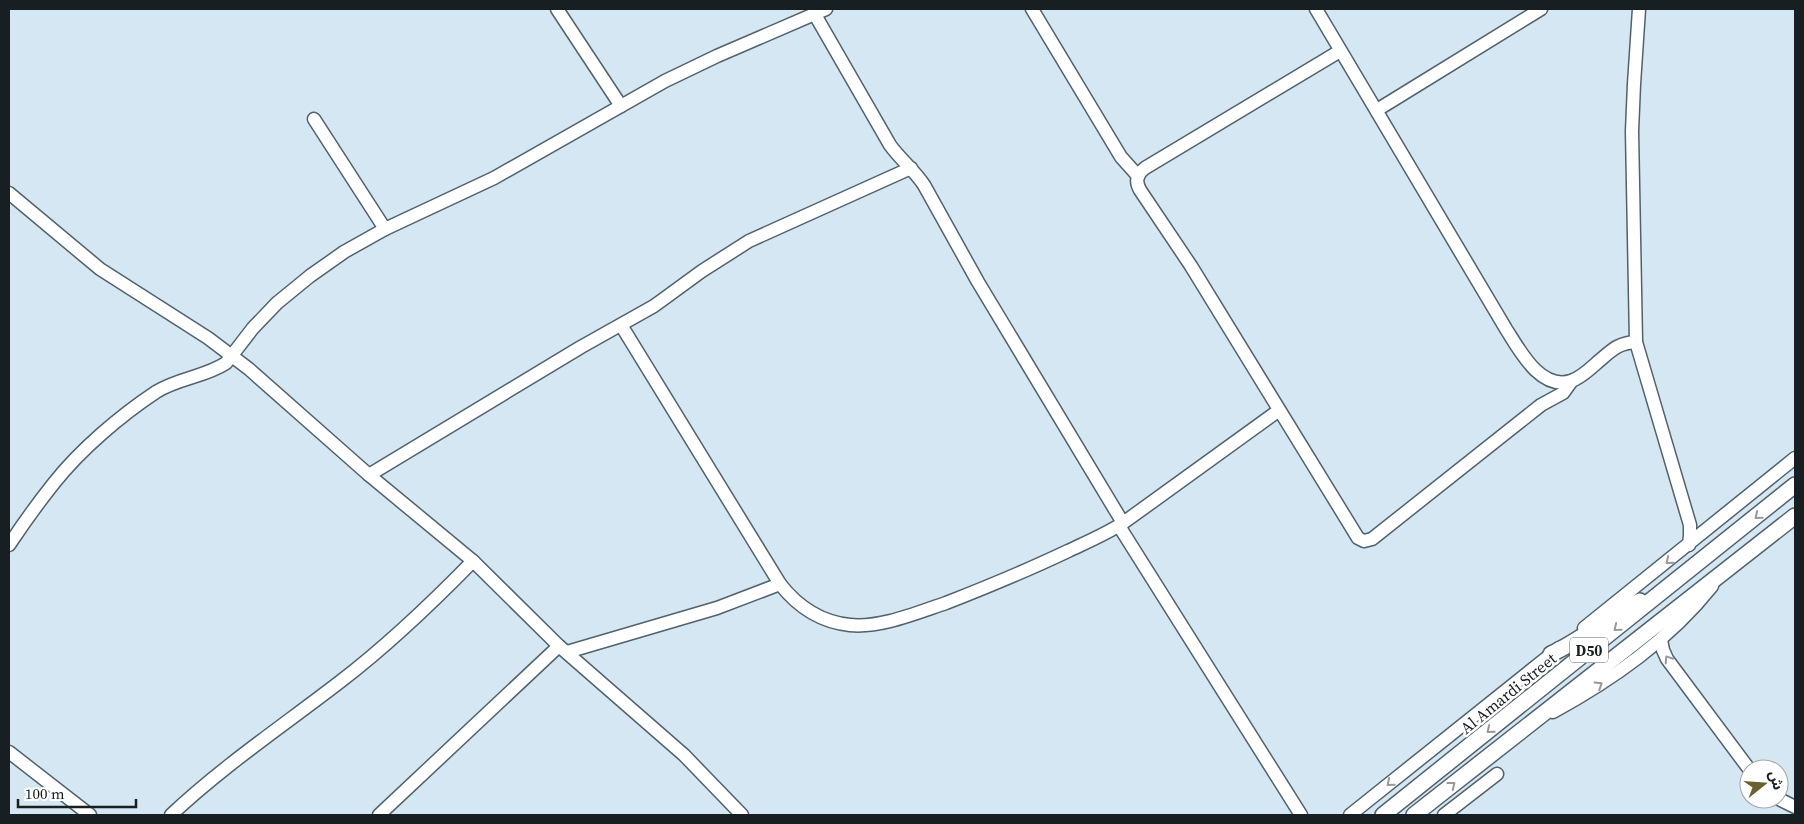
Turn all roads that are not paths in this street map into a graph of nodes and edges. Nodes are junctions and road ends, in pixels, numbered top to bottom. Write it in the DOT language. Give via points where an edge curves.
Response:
graph roads {
  1 [pos="557,9"];
  2 [pos="1032,9"];
  3 [pos="1316,9"];
  4 [pos="1541,9"];
  5 [pos="1639,9"];
  6 [pos="820,11"];
  7 [pos="1340,51"];
  8 [pos="621,106"];
  9 [pos="1377,110"];
  10 [pos="314,119"];
  11 [pos="911,168"];
  12 [pos="1138,176"];
  13 [pos="9,193"];
  14 [pos="385,229"];
  15 [pos="621,325"];
  16 [pos="1636,342"];
  17 [pos="232,355"];
  18 [pos="1571,382"];
  19 [pos="1278,411"];
  20 [pos="1795,458"];
  21 [pos="369,476"];
  22 [pos="1795,485"];
  23 [pos="1795,516"];
  24 [pos="1121,524"];
  25 [pos="1690,525"];
  26 [pos="1707,530"];
  27 [pos="9,545"];
  28 [pos="1689,545"];
  29 [pos="473,561"];
  30 [pos="1722,573"];
  31 [pos="780,584"];
  32 [pos="1661,593"];
  33 [pos="1661,640"];
  34 [pos="563,649"];
  35 [pos="1551,654"];
  36 [pos="1526,726"];
  37 [pos="9,752"];
  38 [pos="1742,759"];
  39 [pos="1497,774"];
  40 [pos="90,815"];
  41 [pos="172,815"];
  42 [pos="379,815"];
  43 [pos="742,815"];
  44 [pos="1301,815"];
  45 [pos="1350,815"];
  46 [pos="1383,815"];
  47 [pos="1414,815"];
  48 [pos="1444,815"];
  1 -- 8 [label="street"];
  2 -- 12 [label="street" via="1121,157"];
  3 -- 7 [label="street"];
  4 -- 9 [label="street"];
  5 -- 16 [label="street" via="1632,131"];
  6 -- 8 [label="street" via="691,68"];
  6 -- 11 [label="street" via="884,136"];
  7 -- 9 [label="street"];
  7 -- 12 [label="street" via="1145,168"];
  8 -- 14 [label="street" via="494,178"];
  9 -- 18 [label="street" via="1530,364 1544,376"];
  10 -- 14 [label="street"];
  11 -- 15 [label="street" via="749,241"];
  11 -- 24 [label="street" via="924,185"];
  12 -- 19 [label="street" via="1138,186 1191,266"];
  13 -- 17 [label="street" via="100,269"];
  14 -- 17 [label="street" via="293,289 264,315"];
  15 -- 21 [label="street"];
  15 -- 31 [label="street"];
  16 -- 18 [label="street" via="1617,346"];
  16 -- 25 [label="street"];
  17 -- 21 [label="street"];
  17 -- 27 [label="street" via="218,368 157,391 105,432 54,482"];
  18 -- 19 [label="street" via="1563,393 1541,405 1368,541 1358,538"];
  19 -- 24 [label="street"];
  20 -- 26 [label="street"];
  21 -- 29 [label="street"];
  22 -- 32 [label="main road, Al Amardi Street / D50, one-way"];
  23 -- 30 [label="main road, D50"];
  24 -- 31 [label="street" via="1040,565 966,595 911,615 868,624 851,625 818,617 797,603"];
  24 -- 44 [label="street"];
  25 -- 26 [label="street"];
  25 -- 28 [label="street"];
  26 -- 28 [label="street"];
  28 -- 35 [label="street, one-way"];
  29 -- 34 [label="street"];
  29 -- 41 [label="street" via="370,657 209,782"];
  30 -- 33 [label="street" via="1691,611"];
  30 -- 36 [label="main road, D50"];
  31 -- 34 [label="street" via="717,608"];
  32 -- 35 [label="main road" via="1632,605"];
  32 -- 46 [label="main road, Al Amardi Street / D50, one-way"];
  36 -- 33 [label="street, one-way" via="1610,679"];
  38 -- 33 [label="street, one-way" via="1665,654"];
  34 -- 42 [label="street"];
  34 -- 43 [label="street" via="684,755"];
  35 -- 45 [label="street, one-way"];
  47 -- 36 [label="main road, D50, one-way"];
  37 -- 40 [label="street"];
  39 -- 48 [label="street"];
}
